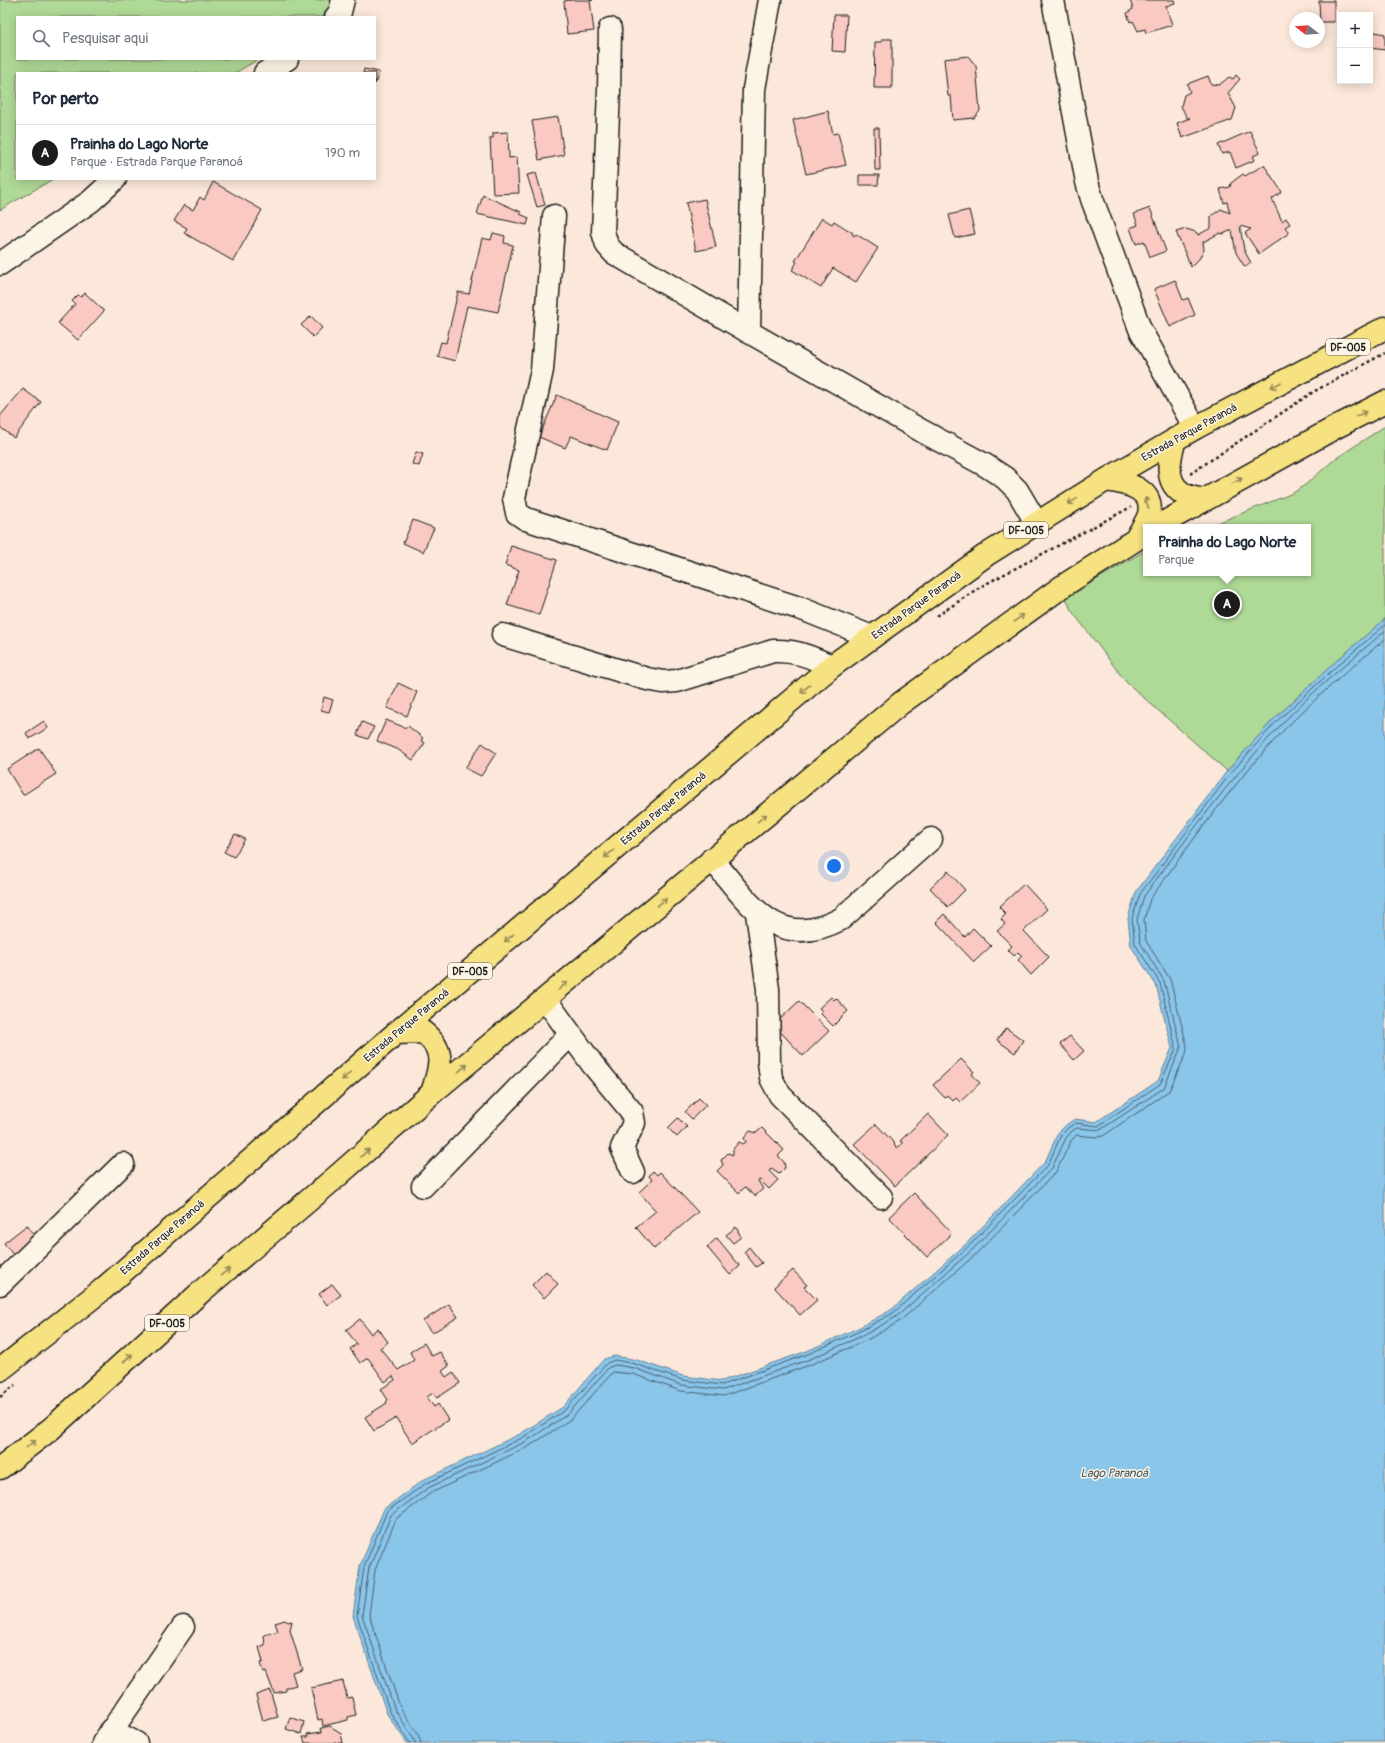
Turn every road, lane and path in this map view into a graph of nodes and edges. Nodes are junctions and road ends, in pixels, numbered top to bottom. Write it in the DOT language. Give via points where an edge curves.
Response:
graph roads {
  1 [pos="343,0"];
  2 [pos="770,0"];
  3 [pos="1053,0"];
  4 [pos="337,16"];
  5 [pos="610,29"];
  6 [pos="285,60"];
  7 [pos="267,72"];
  8 [pos="114,180"];
  9 [pos="554,216"];
  10 [pos="0,264"];
  11 [pos="1385,328"];
  12 [pos="749,332"];
  13 [pos="1385,352"];
  14 [pos="1385,402"];
  15 [pos="1195,428"];
  16 [pos="1175,439"];
  17 [pos="1106,480"];
  18 [pos="1174,485"];
  19 [pos="1147,499"];
  20 [pos="1203,500"];
  21 [pos="1037,524"];
  22 [pos="1145,524"];
  23 [pos="1161,524"];
  24 [pos="1141,536"];
  25 [pos="933,618"];
  26 [pos="503,635"];
  27 [pos="872,637"];
  28 [pos="832,666"];
  29 [pos="931,838"];
  30 [pos="712,859"];
  31 [pos="757,913"];
  32 [pos="546,1000"];
  33 [pos="396,1033"];
  34 [pos="570,1035"];
  35 [pos="432,1093"];
  36 [pos="123,1164"];
  37 [pos="633,1172"];
  38 [pos="423,1186"];
  39 [pos="881,1196"];
  40 [pos="0,1284"];
  41 [pos="0,1370"];
  42 [pos="20,1380"];
  43 [pos="0,1397"];
  44 [pos="0,1468"];
  45 [pos="183,1627"];
  46 [pos="107,1737"];
  47 [pos="136,1743"];
  1 -- 4 [label="street"];
  2 -- 12 [label="street" via="754,89"];
  3 -- 15 [label="street" via="1092,199 1140,329"];
  5 -- 12 [label="street" via="603,232 607,246 614,253"];
  6 -- 7 [label="street"];
  8 -- 10 [label="street" via="91,201"];
  9 -- 27 [label="street" via="542,370 514,498 517,514 802,609"];
  11 -- 15 [label="main road, Estrada Parque Paranoá / DF-005, one-way"];
  12 -- 21 [label="street" via="985,465 1017,490"];
  13 -- 18 [label="path" via="1313,392"];
  20 -- 14 [label="main road, one-way"];
  15 -- 16 [label="main road, Estrada Parque Paranoá / DF-005"];
  16 -- 17 [label="main road, Estrada Parque Paranoá / DF-005"];
  16 -- 18 [label="main road" via="1169,462 1170,478"];
  17 -- 19 [label="main road" via="1136,486"];
  17 -- 21 [label="main road, Estrada Parque Paranoá / DF-005, one-way"];
  18 -- 20 [label="main road" via="1182,493"];
  22 -- 19 [label="main road, one-way" via="1150,506"];
  19 -- 25 [label="path" via="980,587"];
  20 -- 23 [label="main road"];
  21 -- 27 [label="main road, Estrada Parque Paranoá / DF-005" via="986,555"];
  30 -- 24 [label="main road, DF-005, one-way" via="901,703 1063,586"];
  26 -- 28 [label="street" via="663,682 677,681 773,651 800,652"];
  27 -- 28 [label="main road, Estrada Parque Paranoá / DF-005"];
  28 -- 33 [label="main road, Estrada Parque Paranoá / DF-005, one-way"];
  29 -- 31 [label="street" via="841,919 825,928 791,928 767,921"];
  30 -- 31 [label="street"];
  32 -- 30 [label="main road, DF-005, one-way"];
  31 -- 39 [label="street" via="768,989 771,1078 780,1095"];
  32 -- 34 [label="street"];
  35 -- 32 [label="main road, DF-005, one-way"];
  33 -- 35 [label="main road" via="423,1032 434,1041 439,1054 440,1070"];
  33 -- 41 [label="main road, Estrada Parque Paranoá / DF-005, one-way" via="102,1290"];
  34 -- 37 [label="street" via="632,1112 634,1123 622,1152"];
  34 -- 38 [label="street"];
  44 -- 35 [label="main road, DF-005, one-way" via="52,1428 203,1290"];
  36 -- 40 [label="street"];
  42 -- 43 [label="path"];
  45 -- 46 [label="street"];
  46 -- 47 [label="street"];
}
